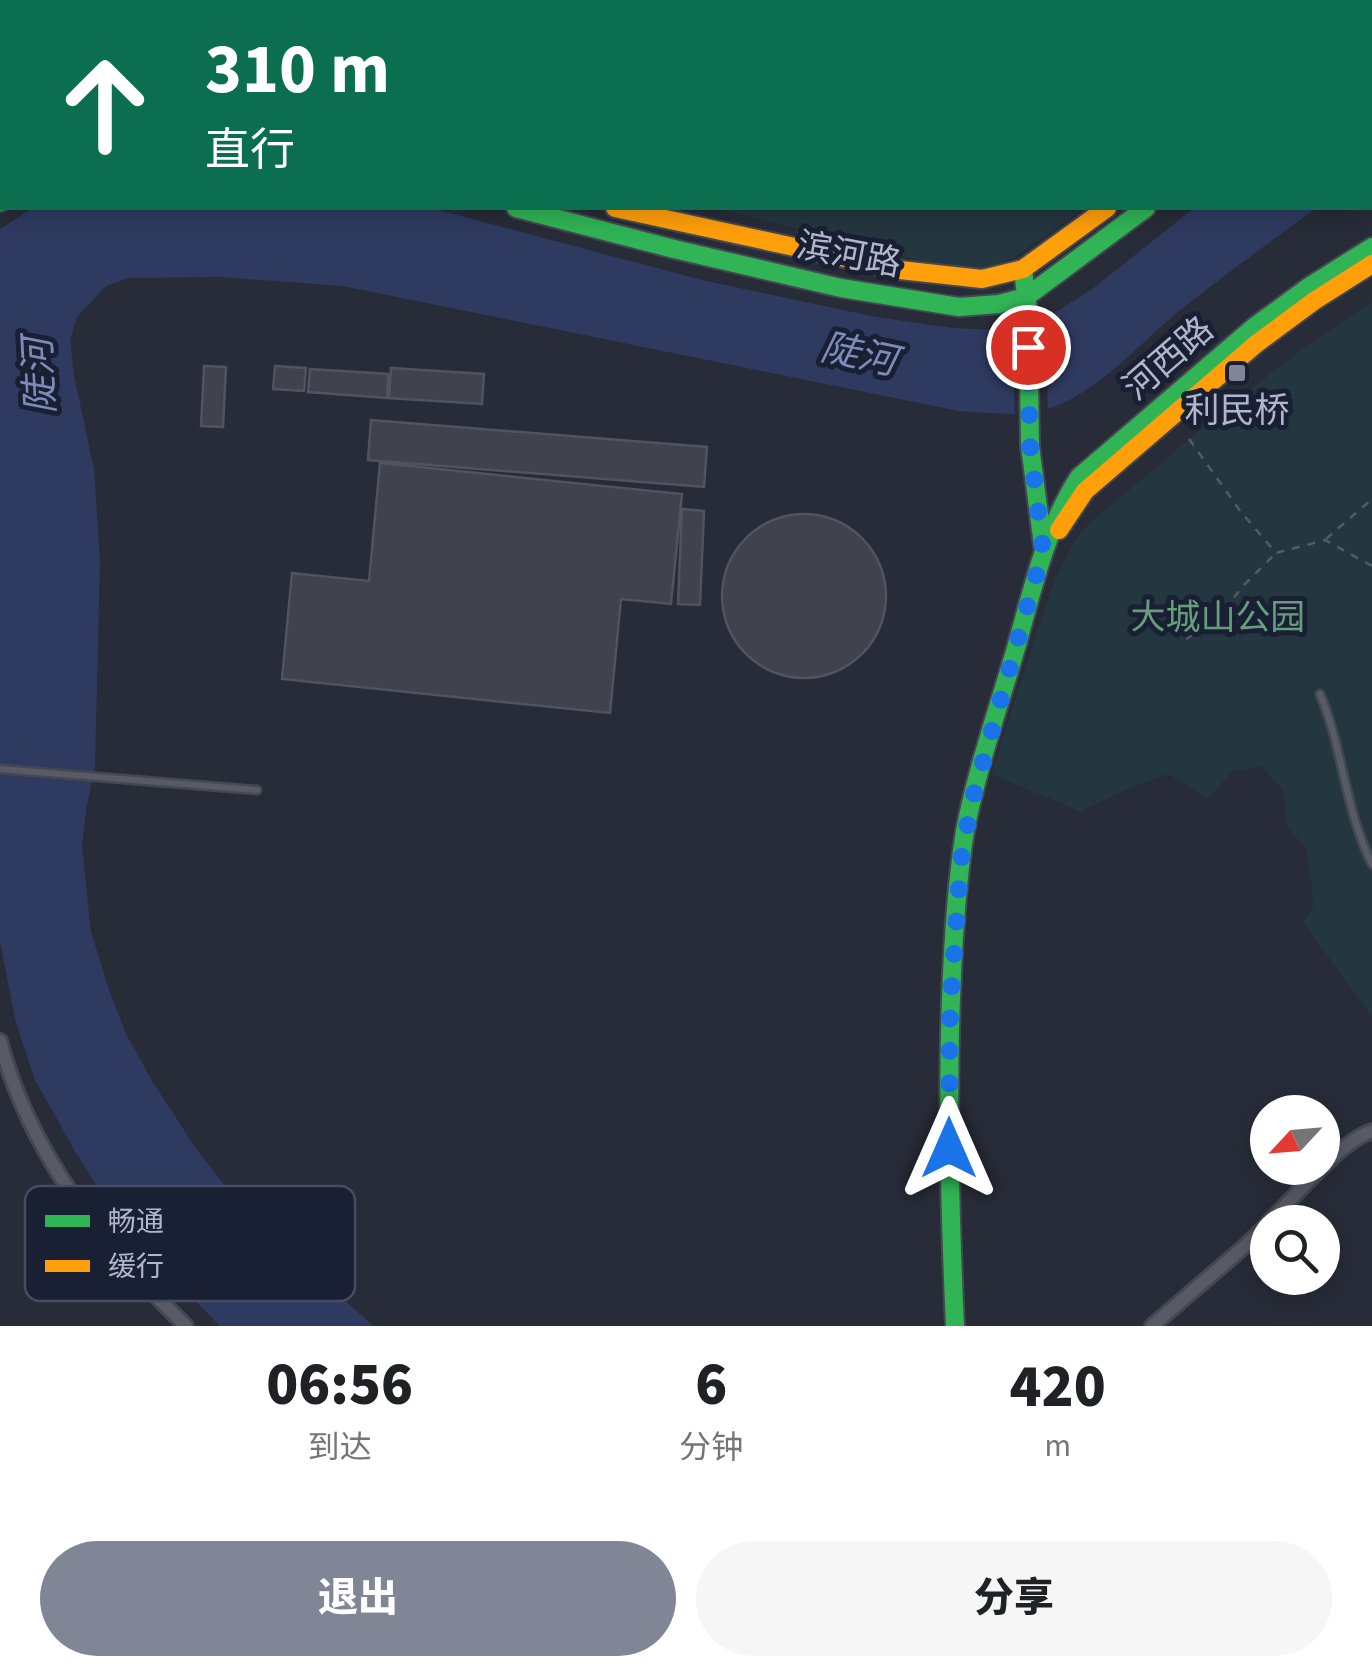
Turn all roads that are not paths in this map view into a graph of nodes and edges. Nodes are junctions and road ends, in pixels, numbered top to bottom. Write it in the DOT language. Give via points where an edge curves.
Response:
graph roads {
  1 [pos="524,210"];
  2 [pos="625,210"];
  3 [pos="1104,210"];
  4 [pos="1144,210"];
  5 [pos="1372,246"];
  6 [pos="1372,264"];
  7 [pos="1023,269"];
  8 [pos="1027,304"];
  9 [pos="1043,551"];
  10 [pos="1320,694"];
  11 [pos="0,769"];
  12 [pos="257,790"];
  13 [pos="1372,864"];
  14 [pos="0,1040"];
  15 [pos="1372,1131"];
  16 [pos="66,1186"];
  17 [pos="1286,1205"];
  18 [pos="1250,1241"];
  19 [pos="160,1301"];
  20 [pos="186,1326"];
  21 [pos="955,1326"];
  22 [pos="1152,1326"];
  1 -- 8 [label="street, 滨河路" via="841,288 960,307"];
  2 -- 7 [label="street, 滨河路" via="900,270 982,280"];
  3 -- 7 [label="street, 滨河路"];
  4 -- 8 [label="street, 滨河路"];
  5 -- 9 [label="street, 河西路" via="1254,326 1079,477"];
  6 -- 9 [label="street, 河西路" via="1256,344 1084,491"];
  7 -- 8 [label="street"];
  8 -- 9 [label="street" via="1030,446"];
  9 -- 21 [label="street, 河西路" via="961,860 950,1009"];
  10 -- 13 [label="lane"];
  11 -- 12 [label="lane"];
  14 -- 16 [label="street" via="28,1118"];
  15 -- 17 [label="street" via="1337,1154"];
  18 -- 22 [label="street"];
  19 -- 20 [label="street"];
}
